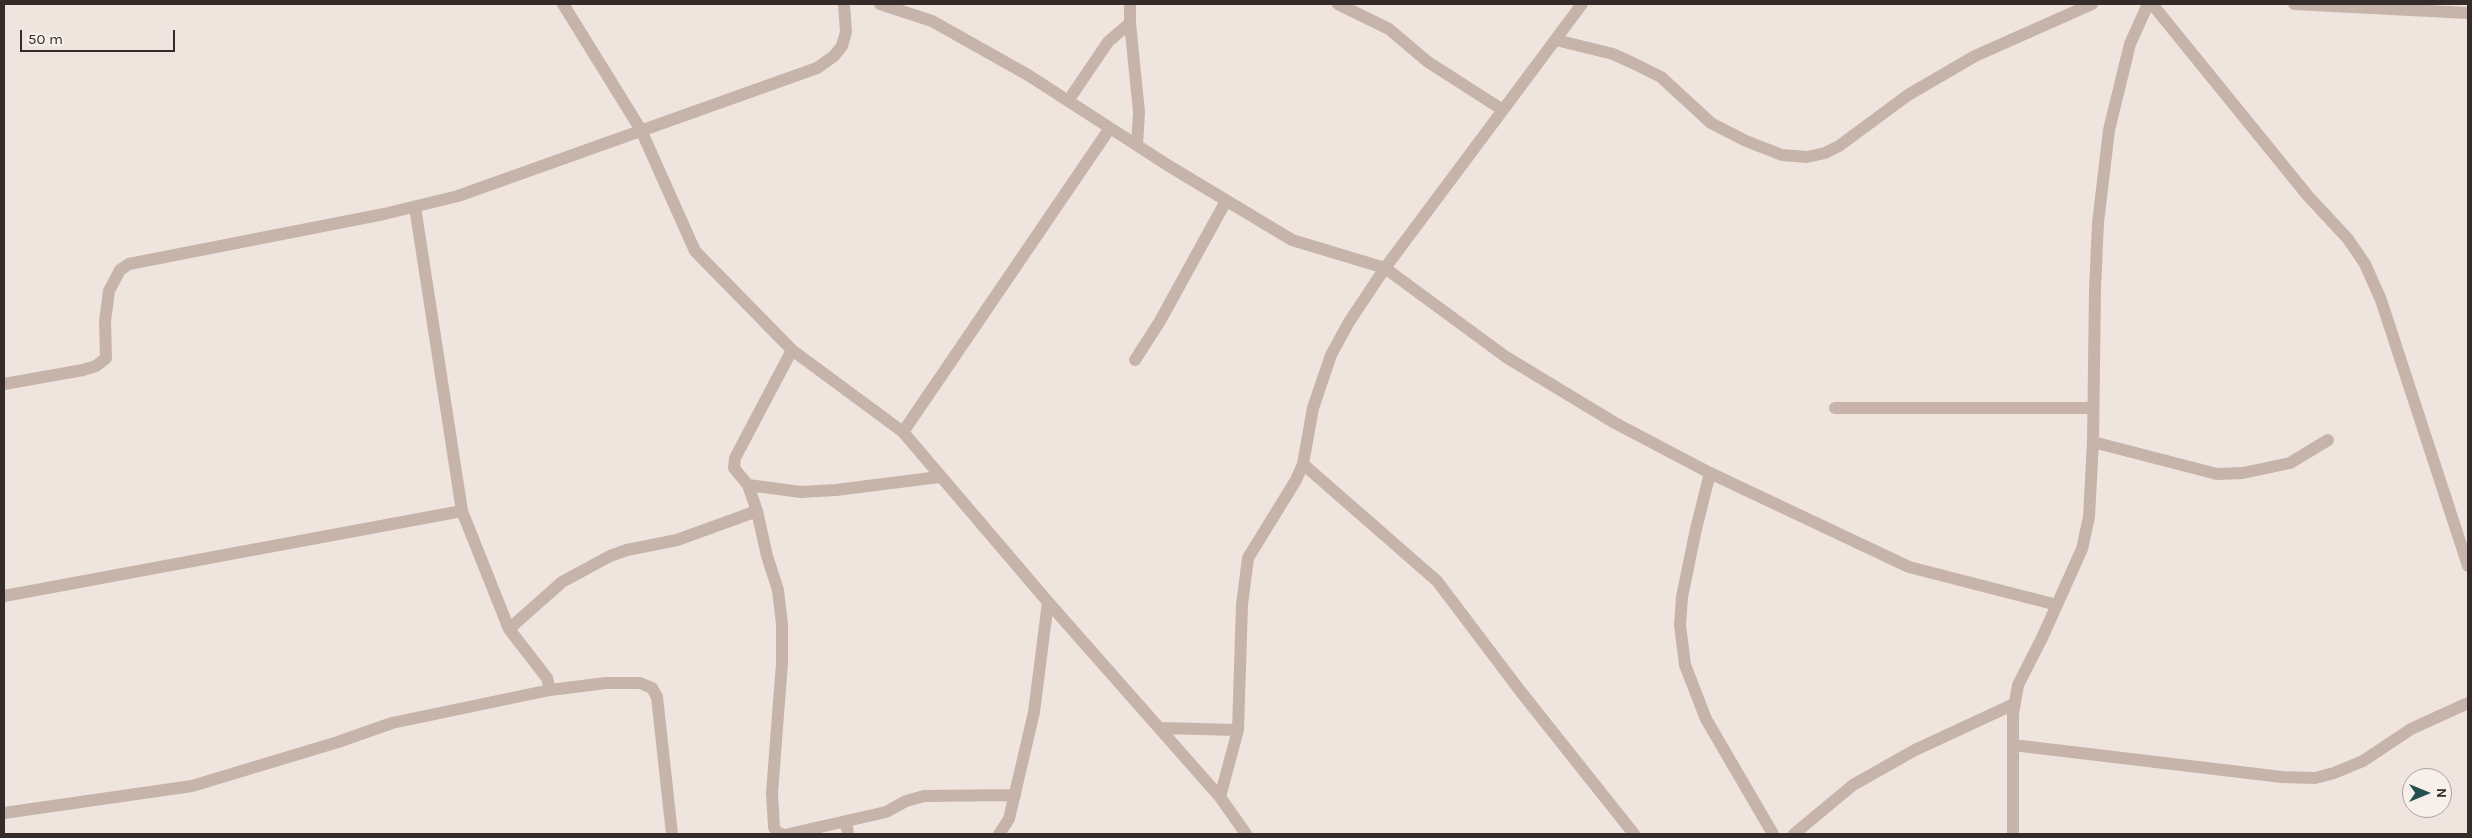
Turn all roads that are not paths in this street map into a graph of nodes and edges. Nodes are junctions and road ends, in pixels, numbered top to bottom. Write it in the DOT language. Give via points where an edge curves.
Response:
graph roads {
  1 [pos="563,4"];
  2 [pos="844,4"];
  3 [pos="880,4"];
  4 [pos="1130,4"];
  5 [pos="1338,4"];
  6 [pos="1582,4"];
  7 [pos="2092,4"];
  8 [pos="2148,4"];
  9 [pos="2152,4"];
  10 [pos="2294,4"];
  11 [pos="2468,14"];
  12 [pos="1130,23"];
  13 [pos="1556,40"];
  14 [pos="1068,101"];
  15 [pos="1503,110"];
  16 [pos="1110,128"];
  17 [pos="641,130"];
  18 [pos="1137,145"];
  19 [pos="1226,200"];
  20 [pos="415,207"];
  21 [pos="1385,268"];
  22 [pos="792,350"];
  23 [pos="1134,360"];
  24 [pos="4,384"];
  25 [pos="1835,408"];
  26 [pos="2093,408"];
  27 [pos="903,432"];
  28 [pos="2328,440"];
  29 [pos="2093,442"];
  30 [pos="1303,464"];
  31 [pos="1710,473"];
  32 [pos="939,477"];
  33 [pos="748,486"];
  34 [pos="462,511"];
  35 [pos="757,511"];
  36 [pos="2468,566"];
  37 [pos="4,596"];
  38 [pos="1048,602"];
  39 [pos="2057,605"];
  40 [pos="509,629"];
  41 [pos="550,690"];
  42 [pos="2468,703"];
  43 [pos="2014,704"];
  44 [pos="1160,728"];
  45 [pos="1238,730"];
  46 [pos="2013,745"];
  47 [pos="1015,795"];
  48 [pos="1220,797"];
  49 [pos="4,813"];
  50 [pos="846,821"];
  51 [pos="672,834"];
  52 [pos="782,834"];
  53 [pos="789,834"];
  54 [pos="848,834"];
  55 [pos="999,834"];
  56 [pos="1246,834"];
  57 [pos="1634,834"];
  58 [pos="1773,834"];
  59 [pos="1794,834"];
  60 [pos="2014,834"];
  1 -- 17 [label="street"];
  2 -- 17 [label="street" via="846,32 842,46 817,68"];
  3 -- 14 [label="street" via="932,21"];
  4 -- 12 [label="street"];
  5 -- 15 [label="street" via="1389,29 1428,62"];
  6 -- 13 [label="street"];
  7 -- 13 [label="street" via="1975,56 1908,95 1839,146 1825,154 1807,157 1782,155 1711,123 1662,77 1635,64 1612,54"];
  8 -- 26 [label="street" via="2130,44 2109,130 2098,223"];
  9 -- 36 [label="street" via="2308,196 2348,239 2365,264 2384,310"];
  10 -- 11 [label="street"];
  12 -- 14 [label="street" via="1108,42"];
  12 -- 18 [label="street" via="1139,112"];
  13 -- 15 [label="street"];
  14 -- 16 [label="street"];
  15 -- 21 [label="street"];
  16 -- 18 [label="street"];
  16 -- 27 [label="street"];
  17 -- 20 [label="street" via="458,196"];
  17 -- 22 [label="street" via="696,251"];
  18 -- 19 [label="street"];
  19 -- 21 [label="street" via="1292,240"];
  19 -- 23 [label="street" via="1160,321"];
  20 -- 24 [label="street" via="129,264 120,270 109,291 106,358 83,370"];
  20 -- 34 [label="street"];
  21 -- 30 [label="street" via="1331,355 1313,408"];
  21 -- 31 [label="street" via="1506,357 1615,422"];
  22 -- 27 [label="street"];
  22 -- 33 [label="street" via="736,458 734,468"];
  25 -- 26 [label="street"];
  26 -- 29 [label="street"];
  27 -- 32 [label="street"];
  28 -- 29 [label="street" via="2290,463 2243,473 2217,474"];
  29 -- 39 [label="street" via="2089,517 2082,549"];
  30 -- 45 [label="street" via="1248,558 1242,605"];
  30 -- 57 [label="street" via="1437,581"];
  31 -- 39 [label="street" via="1909,567"];
  31 -- 58 [label="street" via="1682,597 1680,625 1685,665 1706,719"];
  32 -- 33 [label="street" via="801,492"];
  32 -- 38 [label="street"];
  33 -- 35 [label="street"];
  34 -- 37 [label="street"];
  34 -- 40 [label="street"];
  35 -- 40 [label="street" via="677,540 610,556 562,582"];
  35 -- 52 [label="street" via="778,590 782,624 772,793 774,827 777,833"];
  38 -- 44 [label="street"];
  38 -- 47 [label="street" via="1034,712"];
  39 -- 43 [label="street" via="2018,685"];
  40 -- 41 [label="street" via="547,678"];
  41 -- 49 [label="street" via="392,723 192,786"];
  41 -- 51 [label="street" via="606,684 640,684 652,688 661,720"];
  42 -- 46 [label="street" via="2411,729 2363,761 2314,778"];
  43 -- 46 [label="street"];
  43 -- 59 [label="street" via="1916,750 1853,785"];
  44 -- 45 [label="street"];
  44 -- 48 [label="street"];
  45 -- 48 [label="street"];
  46 -- 60 [label="street"];
  47 -- 50 [label="street" via="924,796 886,812"];
  47 -- 55 [label="street" via="1009,819"];
  48 -- 56 [label="street"];
  50 -- 53 [label="street"];
  50 -- 54 [label="street"];
}
